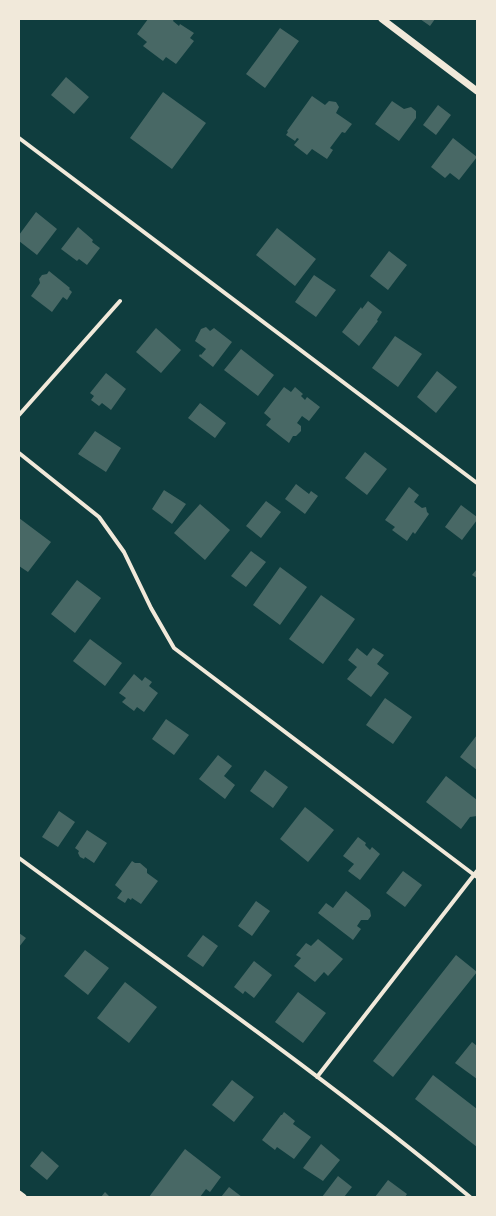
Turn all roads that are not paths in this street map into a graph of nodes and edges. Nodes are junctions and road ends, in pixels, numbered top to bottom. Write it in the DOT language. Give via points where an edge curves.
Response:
graph roads {
  1 [pos="382,19"];
  2 [pos="477,91"];
  3 [pos="19,138"];
  4 [pos="120,301"];
  5 [pos="19,415"];
  6 [pos="19,453"];
  7 [pos="477,483"];
  8 [pos="19,858"];
  9 [pos="477,871"];
  10 [pos="475,876"];
  11 [pos="317,1077"];
  12 [pos="19,1194"];
  13 [pos="23,1197"];
  14 [pos="470,1197"];
  1 -- 2 [label="street"];
  3 -- 7 [label="street"];
  4 -- 5 [label="street"];
  6 -- 10 [label="street" via="99,517 124,552 174,648"];
  8 -- 11 [label="street"];
  9 -- 10 [label="street"];
  10 -- 11 [label="street"];
  11 -- 14 [label="street"];
  12 -- 13 [label="street"];
}
